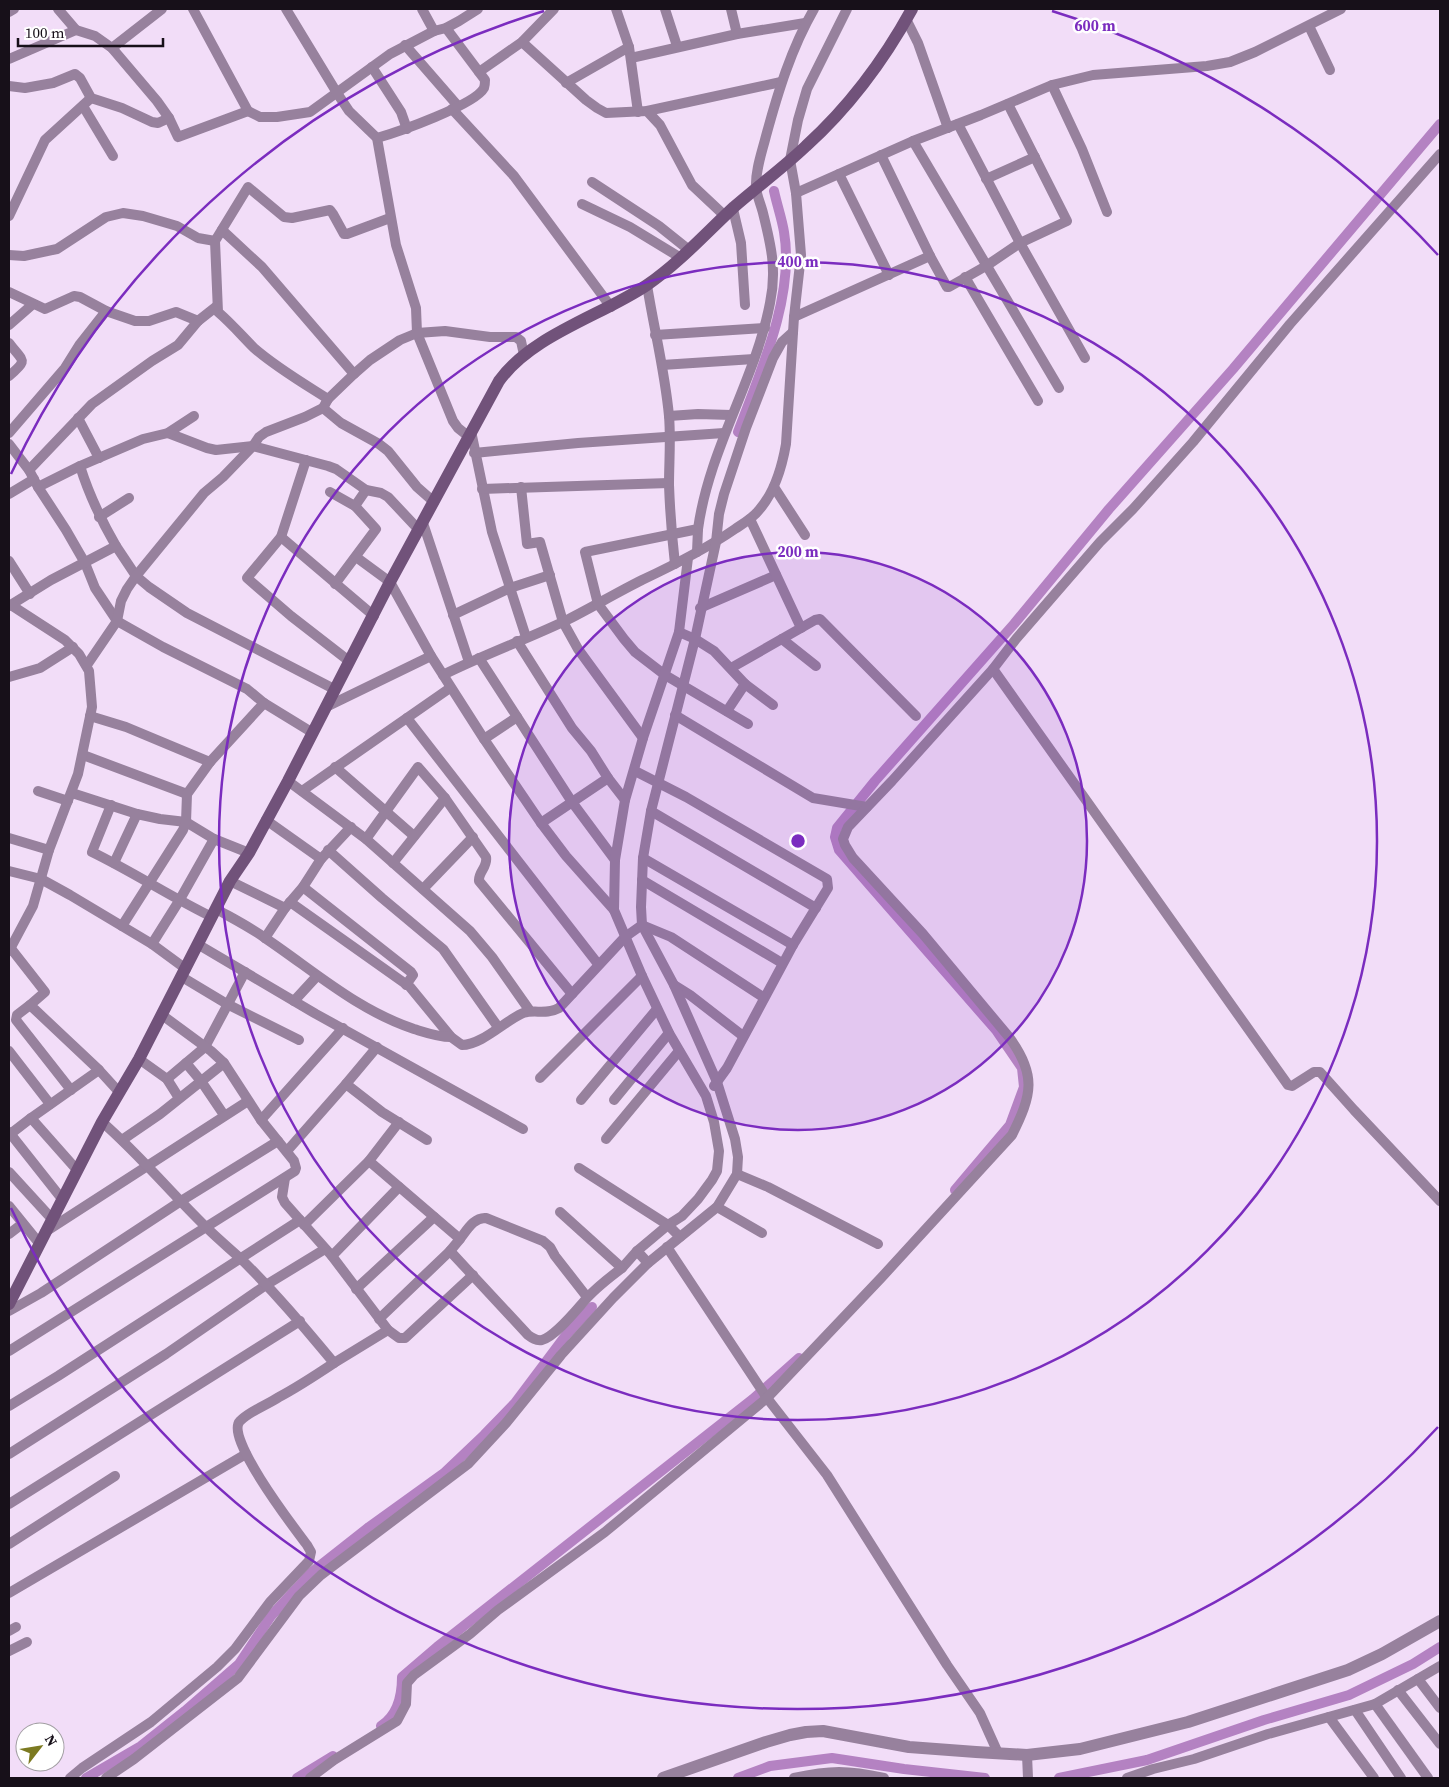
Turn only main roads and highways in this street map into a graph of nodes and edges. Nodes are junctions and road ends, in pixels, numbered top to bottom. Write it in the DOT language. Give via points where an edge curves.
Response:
graph roads {
  1 [pos="909,14"];
  2 [pos="10,1299"];
  1 -- 2 [label="main road" via="874,69 822,132 647,285 540,344 502,377 469,433 288,781 230,881"];
}
